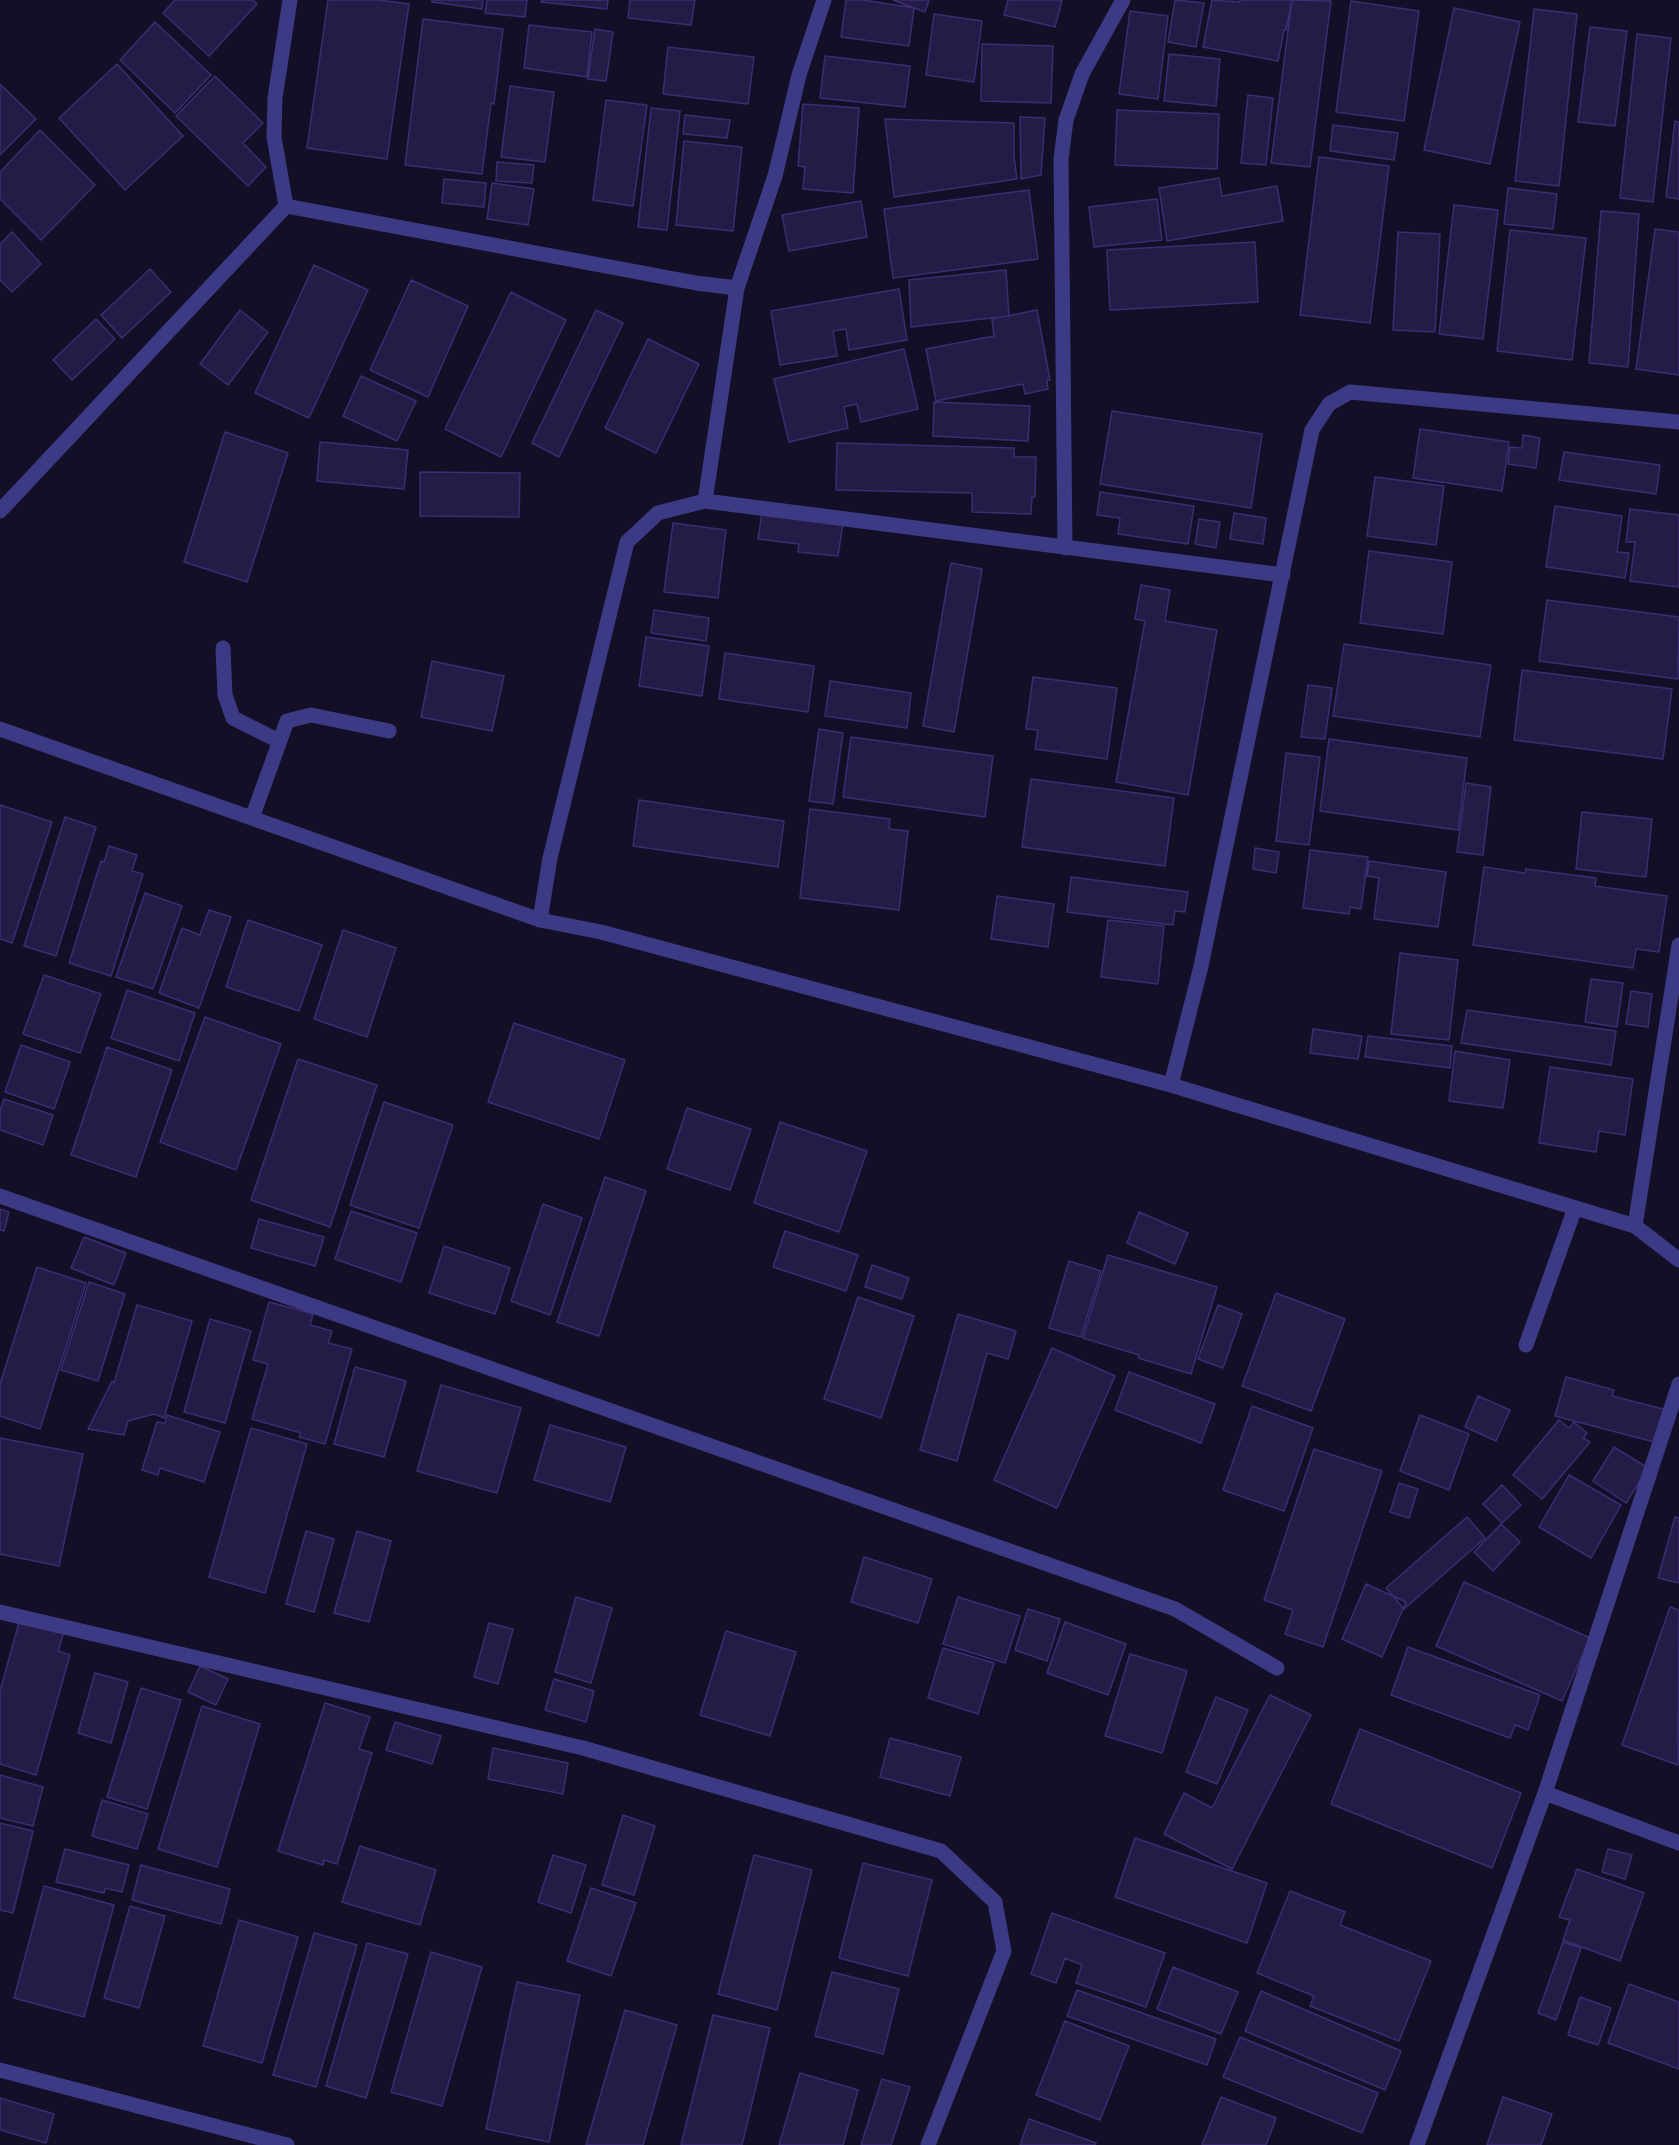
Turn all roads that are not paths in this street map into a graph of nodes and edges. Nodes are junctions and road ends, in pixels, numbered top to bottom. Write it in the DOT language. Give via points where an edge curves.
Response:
graph roads {
  1 [pos="290,0"];
  2 [pos="824,0"];
  3 [pos="1123,0"];
  4 [pos="286,206"];
  5 [pos="737,288"];
  6 [pos="1679,422"];
  7 [pos="705,501"];
  8 [pos="0,511"];
  9 [pos="1065,548"];
  10 [pos="1283,575"];
  11 [pos="223,648"];
  12 [pos="0,729"];
  13 [pos="389,731"];
  14 [pos="279,741"];
  15 [pos="252,818"];
  16 [pos="540,920"];
  17 [pos="1679,945"];
  18 [pos="1171,1085"];
  19 [pos="0,1196"];
  20 [pos="1575,1208"];
  21 [pos="1635,1226"];
  22 [pos="1679,1260"];
  23 [pos="1526,1345"];
  24 [pos="1679,1384"];
  25 [pos="0,1611"];
  26 [pos="1277,1668"];
  27 [pos="1545,1792"];
  28 [pos="1679,1843"];
  29 [pos="0,2070"];
  30 [pos="287,2145"];
  31 [pos="928,2145"];
  32 [pos="1417,2145"];
  1 -- 4 [label="street" via="275,98 274,137"];
  2 -- 5 [label="street" via="799,75 774,176"];
  3 -- 9 [label="street" via="1082,74 1066,120 1061,159"];
  4 -- 5 [label="street" via="696,284"];
  4 -- 8 [label="street"];
  5 -- 7 [label="street"];
  6 -- 10 [label="street" via="1350,392 1329,404 1312,430"];
  7 -- 9 [label="street"];
  7 -- 16 [label="street" via="658,513 627,542 550,858"];
  9 -- 10 [label="street"];
  10 -- 18 [label="street" via="1202,966"];
  11 -- 14 [label="street" via="225,695 233,718"];
  12 -- 15 [label="street"];
  13 -- 14 [label="street" via="310,715 287,721"];
  14 -- 15 [label="street"];
  15 -- 16 [label="street"];
  16 -- 18 [label="street" via="601,932"];
  17 -- 21 [label="street"];
  18 -- 20 [label="street"];
  19 -- 26 [label="street" via="1175,1609"];
  20 -- 21 [label="street"];
  20 -- 23 [label="street"];
  21 -- 22 [label="street"];
  24 -- 27 [label="street"];
  25 -- 31 [label="street" via="583,1748 941,1851 995,1902 1004,1951"];
  27 -- 28 [label="street"];
  27 -- 32 [label="street"];
  29 -- 30 [label="street"];
}
